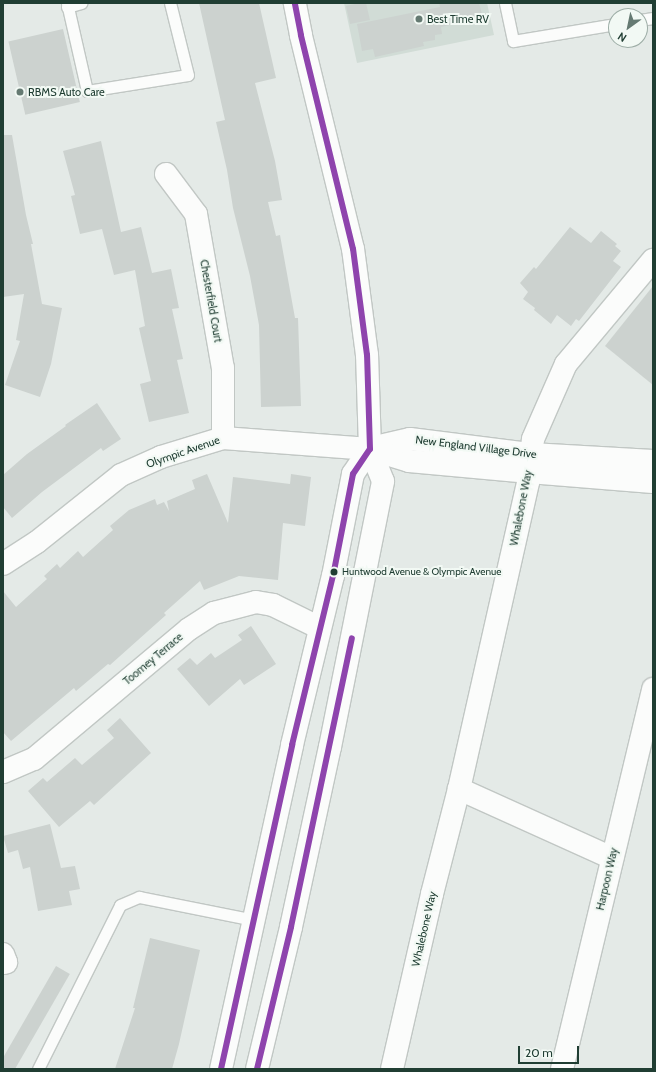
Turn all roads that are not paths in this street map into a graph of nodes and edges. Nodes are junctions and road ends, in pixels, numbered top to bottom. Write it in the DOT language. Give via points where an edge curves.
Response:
graph roads {
  1 [pos="81,3"];
  2 [pos="170,3"];
  3 [pos="295,3"];
  4 [pos="505,3"];
  5 [pos="67,5"];
  6 [pos="608,25"];
  7 [pos="166,174"];
  8 [pos="653,260"];
  9 [pos="223,438"];
  10 [pos="370,449"];
  11 [pos="653,461"];
  12 [pos="530,463"];
  13 [pos="653,482"];
  14 [pos="3,564"];
  15 [pos="320,628"];
  16 [pos="653,689"];
  17 [pos="3,772"];
  18 [pos="459,789"];
  19 [pos="612,858"];
  20 [pos="254,920"];
  21 [pos="38,1069"];
  22 [pos="221,1069"];
  23 [pos="258,1069"];
  24 [pos="392,1069"];
  25 [pos="562,1069"];
  1 -- 5 [label="lane"];
  2 -- 5 [label="lane" via="188,75 87,91"];
  3 -- 10 [label="street" via="353,249 367,356"];
  4 -- 6 [label="lane" via="513,41"];
  7 -- 9 [label="street, Chesterfield Court" via="196,214 223,368"];
  8 -- 12 [label="street, Whalebone Way" via="566,364 533,440"];
  9 -- 10 [label="street, Olympic Avenue"];
  9 -- 14 [label="street, Olympic Avenue" via="161,457 121,475 37,542"];
  10 -- 12 [label="street, New England Village Drive" via="410,439"];
  10 -- 15 [label="street" via="353,474"];
  10 -- 23 [label="street" via="383,481 325,769"];
  11 -- 12 [label="street, New England Village Drive"];
  12 -- 13 [label="street, New England Village Drive"];
  12 -- 18 [label="street, Whalebone Way"];
  15 -- 17 [label="street, Toomey Terrace" via="273,605 249,603 214,613 188,629 34,759"];
  15 -- 20 [label="street"];
  16 -- 19 [label="street, Harpoon Way"];
  18 -- 19 [label="street"];
  18 -- 24 [label="street, Whalebone Way"];
  19 -- 25 [label="street, Harpoon Way"];
  20 -- 21 [label="lane" via="139,897 120,905"];
  20 -- 22 [label="street"];
}
